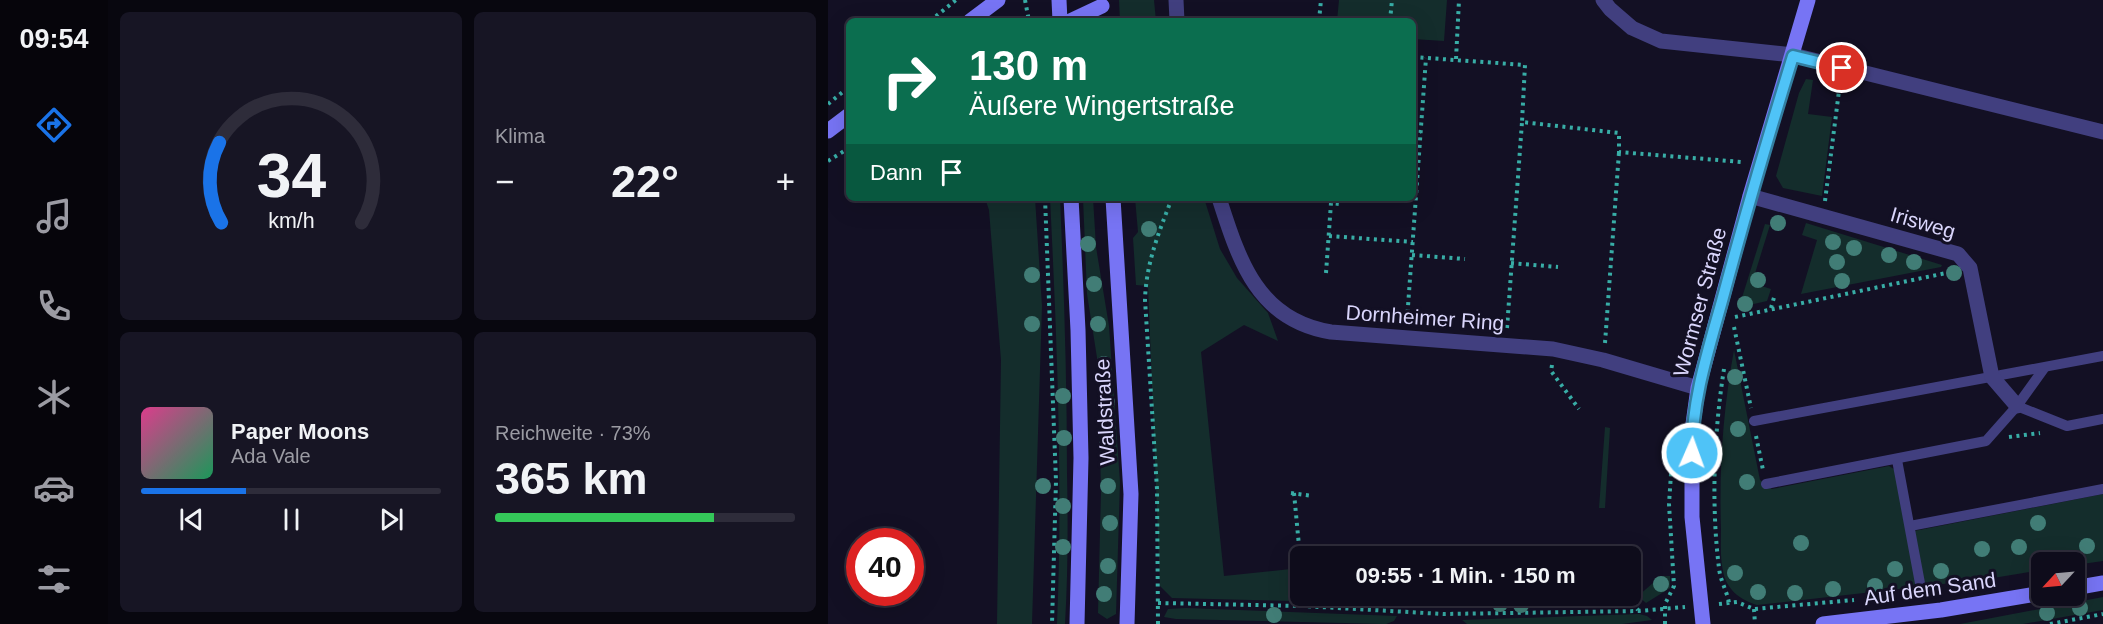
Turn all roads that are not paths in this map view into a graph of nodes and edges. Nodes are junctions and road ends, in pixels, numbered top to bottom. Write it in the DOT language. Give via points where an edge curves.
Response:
graph roads {
  1 [pos="998,0"];
  2 [pos="1059,0"];
  3 [pos="1085,0"];
  4 [pos="1176,0"];
  5 [pos="1604,0"];
  6 [pos="1808,0"];
  7 [pos="1102,9"];
  8 [pos="974,18"];
  9 [pos="1060,18"];
  10 [pos="1078,18"];
  11 [pos="1177,18"];
  12 [pos="1793,56"];
  13 [pos="846,117"];
  14 [pos="828,131"];
  15 [pos="2103,132"];
  16 [pos="1750,196"];
  17 [pos="1071,201"];
  18 [pos="1113,201"];
  19 [pos="1220,201"];
  20 [pos="2103,356"];
  21 [pos="2045,366"];
  22 [pos="1992,377"];
  23 [pos="1698,388"];
  24 [pos="2017,406"];
  25 [pos="2103,419"];
  26 [pos="1754,422"];
  27 [pos="1897,460"];
  28 [pos="1766,484"];
  29 [pos="2103,489"];
  30 [pos="1910,526"];
  31 [pos="2103,584"];
  32 [pos="2085,586"];
  33 [pos="1922,594"];
  34 [pos="2031,595"];
  35 [pos="1077,624"];
  36 [pos="1127,624"];
  37 [pos="1703,624"];
  38 [pos="1823,624"];
  1 -- 8 [label="street"];
  2 -- 9 [label="street"];
  3 -- 7 [label="street"];
  4 -- 11 [label="street"];
  5 -- 12 [label="street" via="1632,28 1662,41"];
  6 -- 12 [label="street, Wormser Straße"];
  7 -- 10 [label="street"];
  12 -- 15 [label="street"];
  12 -- 16 [label="street, Wormser Straße"];
  13 -- 14 [label="street"];
  16 -- 22 [label="street, Irisweg" via="1958,254 1970,268"];
  16 -- 23 [label="street, Wormser Straße"];
  17 -- 35 [label="street, Waldstraße" via="1081,458"];
  18 -- 36 [label="street, Waldstraße" via="1131,494"];
  19 -- 23 [label="street, Dornheimer Ring" via="1248,276 1277,309 1300,324 1319,330 1553,349"];
  20 -- 21 [label="lane"];
  21 -- 22 [label="lane"];
  21 -- 24 [label="lane"];
  22 -- 24 [label="street, Irisweg"];
  22 -- 26 [label="lane"];
  23 -- 37 [label="street, Wormser Straße" via="1692,431 1692,517"];
  24 -- 25 [label="lane" via="2067,426"];
  24 -- 27 [label="lane" via="1986,441"];
  27 -- 28 [label="lane"];
  27 -- 30 [label="lane"];
  29 -- 30 [label="lane"];
  30 -- 33 [label="lane"];
  31 -- 32 [label="street"];
  34 -- 38 [label="street, Auf dem Sand"];
}
